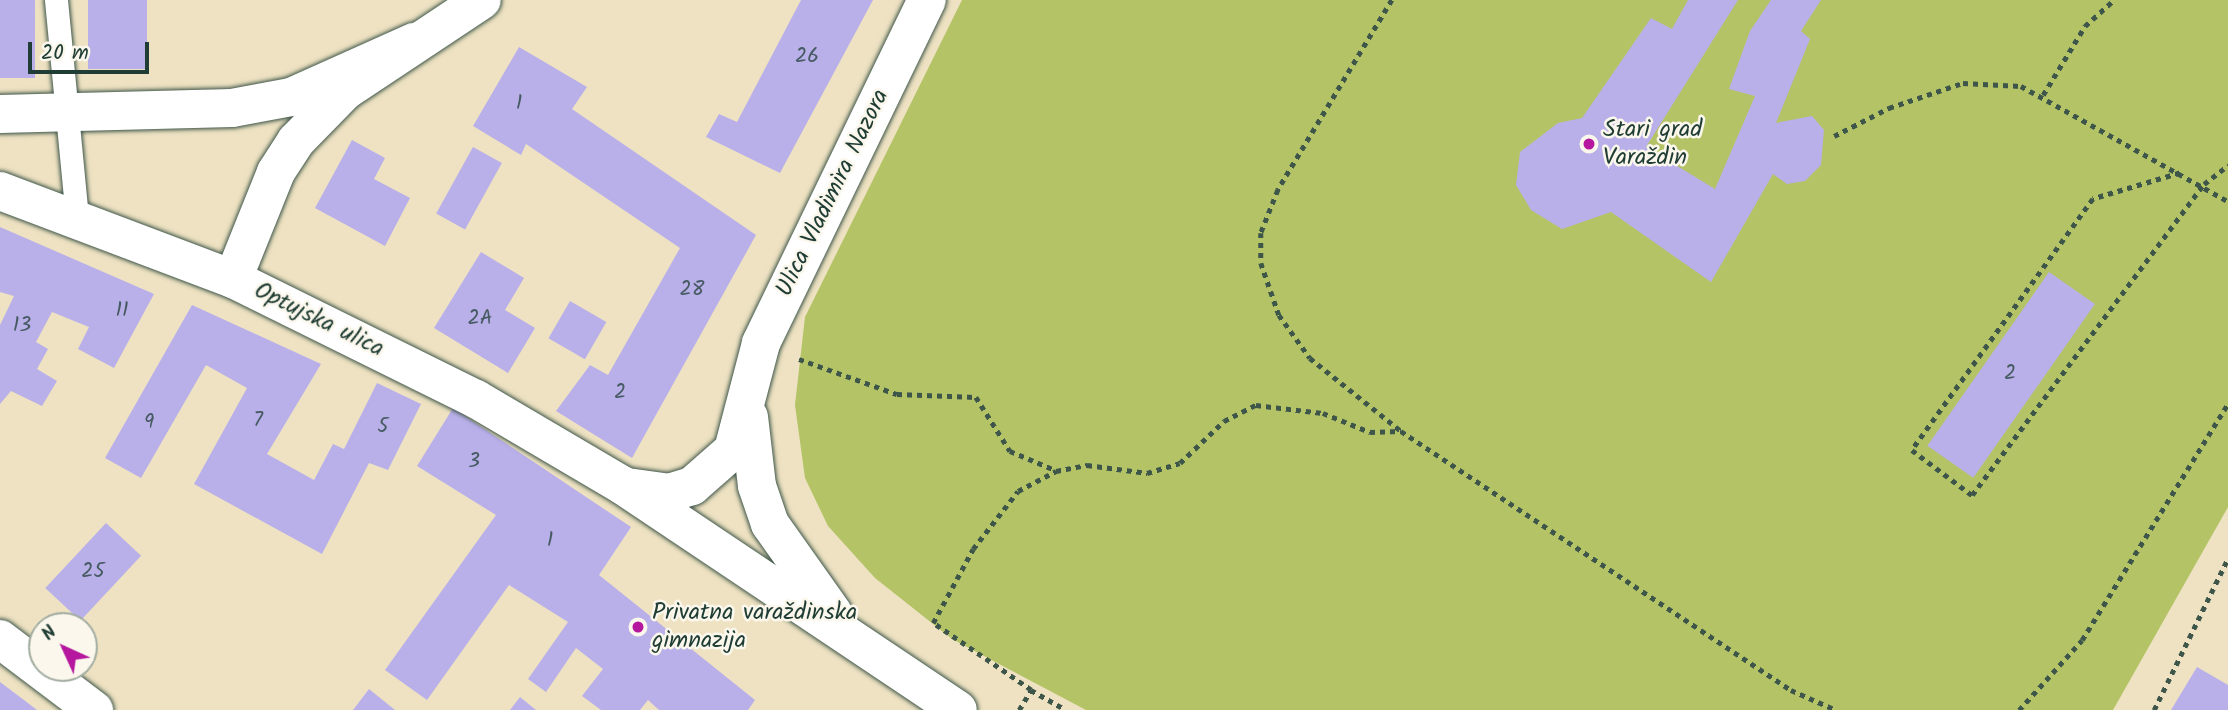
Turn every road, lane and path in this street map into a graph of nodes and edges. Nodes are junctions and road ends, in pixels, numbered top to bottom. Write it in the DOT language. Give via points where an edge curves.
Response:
graph roads {
  1 [pos="56,0"];
  2 [pos="482,0"];
  3 [pos="927,0"];
  4 [pos="1392,0"];
  5 [pos="2114,0"];
  6 [pos="414,42"];
  7 [pos="2043,95"];
  8 [pos="0,114"];
  9 [pos="69,114"];
  10 [pos="1834,136"];
  11 [pos="2228,165"];
  12 [pos="2180,173"];
  13 [pos="2204,184"];
  14 [pos="0,191"];
  15 [pos="2228,201"];
  16 [pos="78,219"];
  17 [pos="233,279"];
  18 [pos="761,344"];
  19 [pos="749,389"];
  20 [pos="2228,404"];
  21 [pos="1401,431"];
  22 [pos="1056,471"];
  23 [pos="622,485"];
  24 [pos="2228,558"];
  25 [pos="0,639"];
  26 [pos="887,666"];
  27 [pos="1031,690"];
  28 [pos="93,710"];
  29 [pos="958,710"];
  30 [pos="1019,710"];
  31 [pos="1066,710"];
  32 [pos="1836,710"];
  33 [pos="2019,710"];
  34 [pos="2154,710"];
  1 -- 9 [label="lane"];
  2 -- 6 [label="main road"];
  3 -- 18 [label="main road, Ulica Vladimira Nazora"];
  4 -- 21 [label="path" via="1278,190 1261,233 1261,263 1279,315 1310,358"];
  5 -- 7 [label="path" via="2085,26"];
  6 -- 9 [label="main road" via="291,97 165,113"];
  6 -- 17 [label="main road" via="345,91 296,141 276,172"];
  7 -- 10 [label="path" via="2021,86 1963,83 1889,108"];
  7 -- 12 [label="path"];
  8 -- 9 [label="main road"];
  9 -- 16 [label="lane"];
  11 -- 13 [label="path"];
  12 -- 13 [label="path"];
  12 -- 13 [label="path" via="2093,199 1912,450 1972,495"];
  13 -- 15 [label="path"];
  14 -- 16 [label="main road, Optujska ulica"];
  16 -- 17 [label="main road, Optujska ulica"];
  17 -- 23 [label="main road, Optujska ulica" via="476,399"];
  18 -- 19 [label="main road, Ulica Vladimira Nazora"];
  18 -- 22 [label="path" via="897,394 976,397 1010,451"];
  19 -- 23 [label="main road, Ulica Vladimira Nazora" via="733,450 712,473 669,494"];
  19 -- 26 [label="main road" via="750,444 770,524 811,590"];
  20 -- 33 [label="path" via="2082,640"];
  21 -- 22 [label="path" via="1370,432 1323,413 1256,405 1224,421 1180,463 1147,473 1087,465"];
  21 -- 32 [label="path" via="1791,690"];
  22 -- 27 [label="path" via="1018,491 973,549 933,624"];
  23 -- 26 [label="main road, Optujska ulica"];
  24 -- 34 [label="path"];
  25 -- 28 [label="main road"];
  26 -- 29 [label="main road"];
  27 -- 30 [label="path"];
  27 -- 31 [label="path"];
}
